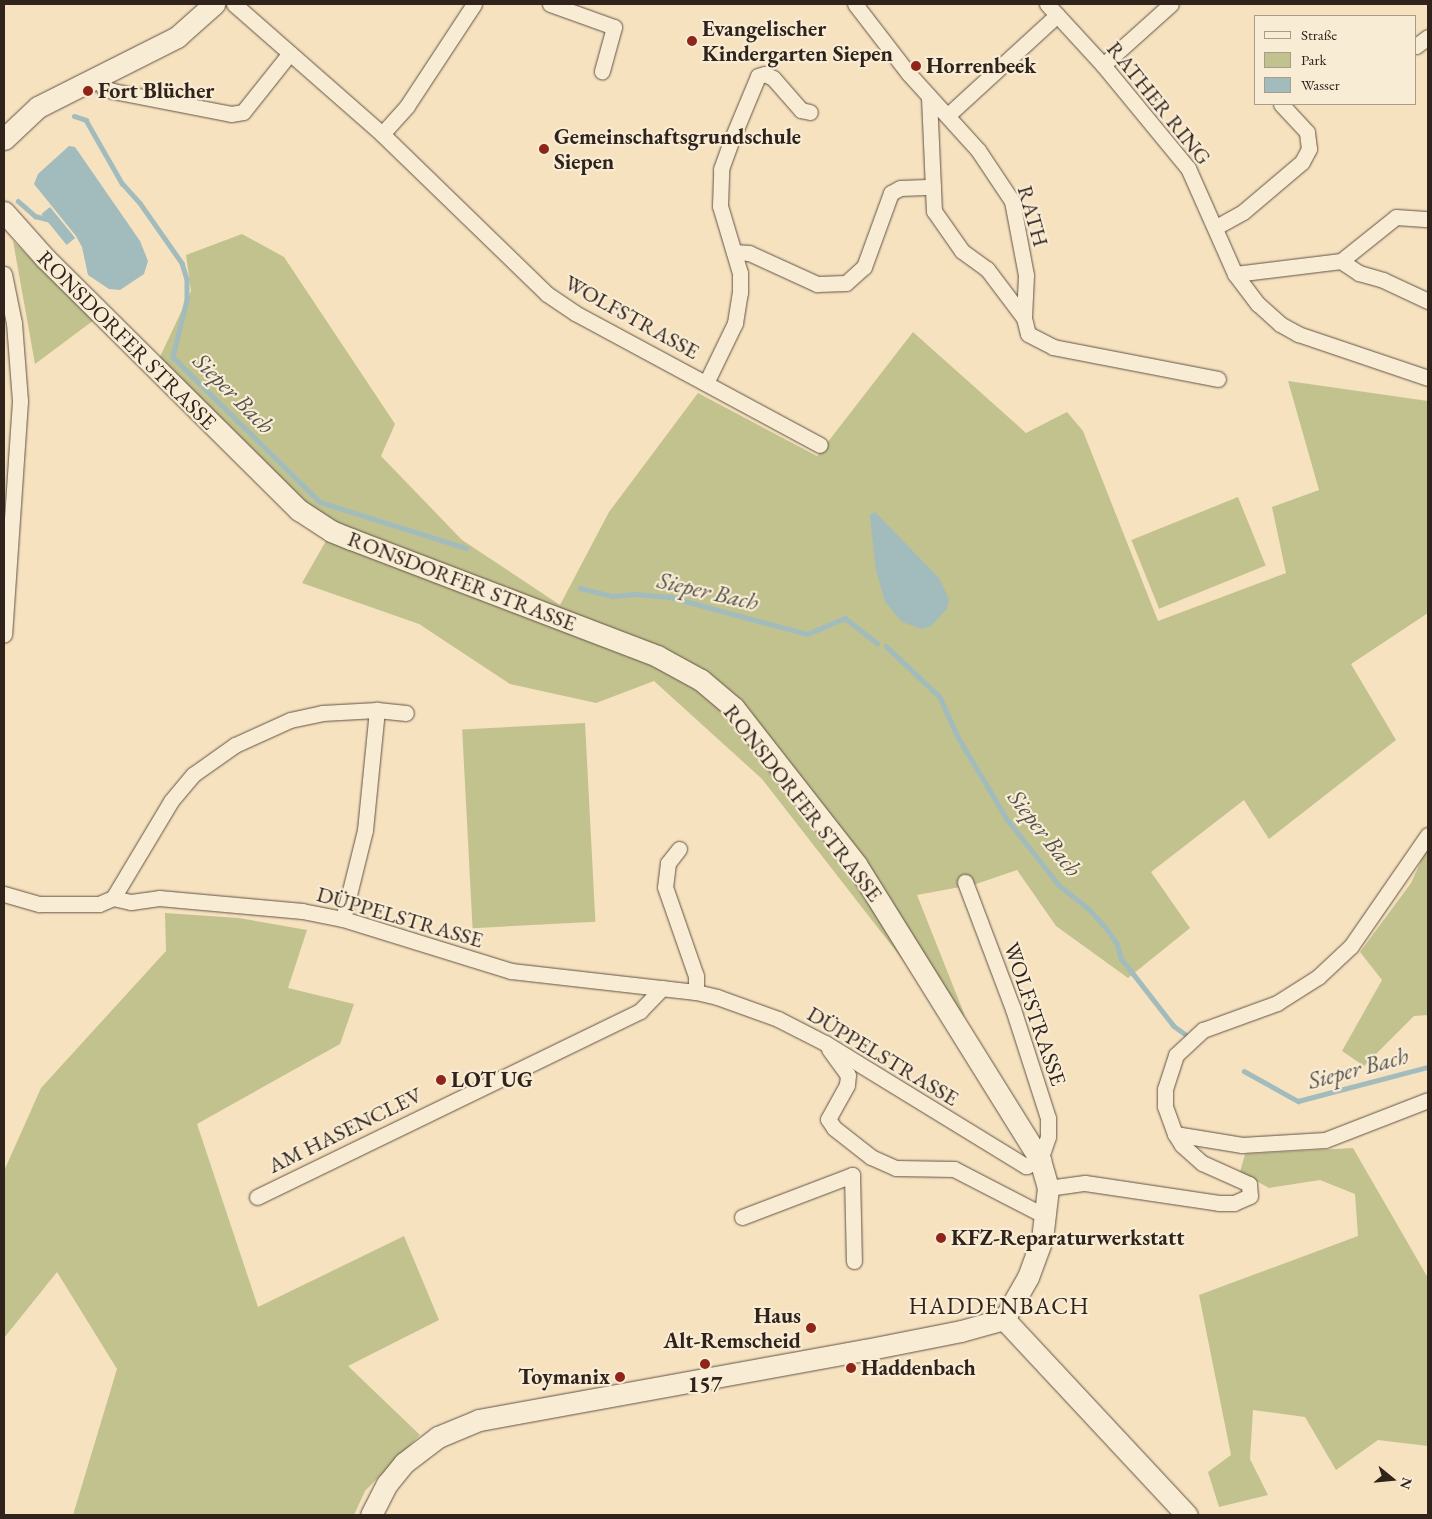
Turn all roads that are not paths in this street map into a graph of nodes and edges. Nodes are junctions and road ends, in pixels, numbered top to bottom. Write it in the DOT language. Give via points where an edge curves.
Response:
graph roads {
  1 [pos="214,4"];
  2 [pos="234,4"];
  3 [pos="474,4"];
  4 [pos="550,4"];
  5 [pos="855,4"];
  6 [pos="1171,4"];
  7 [pos="1052,9"];
  8 [pos="1428,37"];
  9 [pos="1417,45"];
  10 [pos="290,53"];
  11 [pos="1103,65"];
  12 [pos="602,71"];
  13 [pos="96,76"];
  14 [pos="929,97"];
  15 [pos="1282,105"];
  16 [pos="810,112"];
  17 [pos="948,115"];
  18 [pos="382,134"];
  19 [pos="4,139"];
  20 [pos="933,187"];
  21 [pos="4,212"];
  22 [pos="1428,218"];
  23 [pos="1216,226"];
  24 [pos="734,252"];
  25 [pos="1341,261"];
  26 [pos="4,274"];
  27 [pos="1235,274"];
  28 [pos="1428,301"];
  29 [pos="1024,318"];
  30 [pos="1428,378"];
  31 [pos="1218,379"];
  32 [pos="706,383"];
  33 [pos="820,445"];
  34 [pos="4,634"];
  35 [pos="377,710"];
  36 [pos="406,714"];
  37 [pos="1428,835"];
  38 [pos="679,849"];
  39 [pos="965,882"];
  40 [pos="4,894"];
  41 [pos="113,898"];
  42 [pos="343,919"];
  43 [pos="662,988"];
  44 [pos="696,992"];
  45 [pos="828,1045"];
  46 [pos="1428,1100"];
  47 [pos="1176,1134"];
  48 [pos="871,1156"];
  49 [pos="1040,1160"];
  50 [pos="852,1175"];
  51 [pos="1048,1188"];
  52 [pos="256,1198"];
  53 [pos="742,1217"];
  54 [pos="1046,1217"];
  55 [pos="854,1261"];
  56 [pos="1004,1318"];
  57 [pos="371,1515"];
  58 [pos="1187,1515"];
  1 -- 13 [label="main road" via="177,37"];
  2 -- 10 [label="street, WOLFSTRASSE"];
  3 -- 18 [label="street" via="408,106"];
  4 -- 12 [label="street" via="614,27"];
  5 -- 14 [label="street, RATH"];
  6 -- 11 [label="street"];
  7 -- 11 [label="street, RATHER RING"];
  7 -- 17 [label="street, RATHER RING"];
  8 -- 9 [label="street"];
  10 -- 13 [label="street" via="243,112 231,114 113,91 104,88"];
  10 -- 18 [label="street, WOLFSTRASSE"];
  11 -- 23 [label="street, RATHER RING" via="1188,168"];
  13 -- 19 [label="main road" via="38,107"];
  14 -- 17 [label="street, RATH"];
  14 -- 20 [label="street"];
  15 -- 23 [label="street" via="1307,132 1309,149 1302,162 1243,212"];
  16 -- 24 [label="street" via="801,110 773,78 765,74 758,76 730,141 720,179 720,206"];
  17 -- 29 [label="street, RATH" via="997,174 1012,201 1026,275"];
  18 -- 32 [label="street, WOLFSTRASSE" via="547,294"];
  20 -- 24 [label="street" via="900,188 891,193 864,267 846,283 817,284 749,253"];
  20 -- 29 [label="street" via="934,211 952,237 962,251 987,269"];
  21 -- 49 [label="main road, RONSDORFER STRASSE" via="52,265 299,510 352,539 657,656 701,680 718,694 755,734 856,864"];
  22 -- 25 [label="street" via="1396,217"];
  23 -- 27 [label="street, RATHER RING"];
  24 -- 32 [label="street" via="741,285 739,307 729,337"];
  25 -- 27 [label="street"];
  25 -- 28 [label="street" via="1359,273"];
  26 -- 34 [label="street" via="14,323 20,401"];
  27 -- 30 [label="street, RATHER RING" via="1262,308 1298,334"];
  29 -- 31 [label="street" via="1028,334 1053,347"];
  32 -- 33 [label="street, WOLFSTRASSE"];
  35 -- 36 [label="street"];
  35 -- 41 [label="street" via="322,713 290,720 262,731 214,758 194,774 172,801"];
  35 -- 42 [label="street" via="364,840"];
  37 -- 47 [label="street" via="1351,946 1318,977 1277,1003 1203,1030 1185,1044 1169,1071 1165,1089 1165,1106"];
  38 -- 44 [label="street" via="668,863 665,887 696,976"];
  39 -- 49 [label="street, WOLFSTRASSE" via="1013,1009 1048,1118 1048,1137"];
  40 -- 41 [label="street, DÜPPELSTRASSE" via="40,904 99,904"];
  41 -- 42 [label="street, DÜPPELSTRASSE" via="131,902 159,898 197,900 302,911"];
  42 -- 43 [label="street, DÜPPELSTRASSE" via="511,971"];
  43 -- 44 [label="street, DÜPPELSTRASSE"];
  43 -- 52 [label="street, AM HASENCLEV" via="640,1011"];
  44 -- 45 [label="street, DÜPPELSTRASSE" via="778,1019"];
  45 -- 48 [label="street" via="830,1054 848,1075 847,1084 828,1119 834,1128"];
  45 -- 49 [label="street, DÜPPELSTRASSE" via="899,1085 1018,1162 1026,1166"];
  46 -- 47 [label="street" via="1325,1140 1242,1145"];
  47 -- 51 [label="street" via="1182,1146 1202,1163 1249,1184 1250,1196 1234,1203 1218,1203 1085,1183"];
  48 -- 50 [label="street" via="866,1165"];
  48 -- 54 [label="street" via="896,1168 954,1169"];
  49 -- 51 [label="main road, RONSDORFER STRASSE"];
  50 -- 53 [label="street"];
  50 -- 55 [label="street"];
  51 -- 54 [label="main road, RONSDORFER STRASSE"];
  54 -- 56 [label="main road, RONSDORFER STRASSE" via="1037,1257"];
  56 -- 57 [label="main road" via="961,1331 865,1350 479,1420 438,1437 404,1463 386,1484"];
  56 -- 58 [label="main road"];
}
